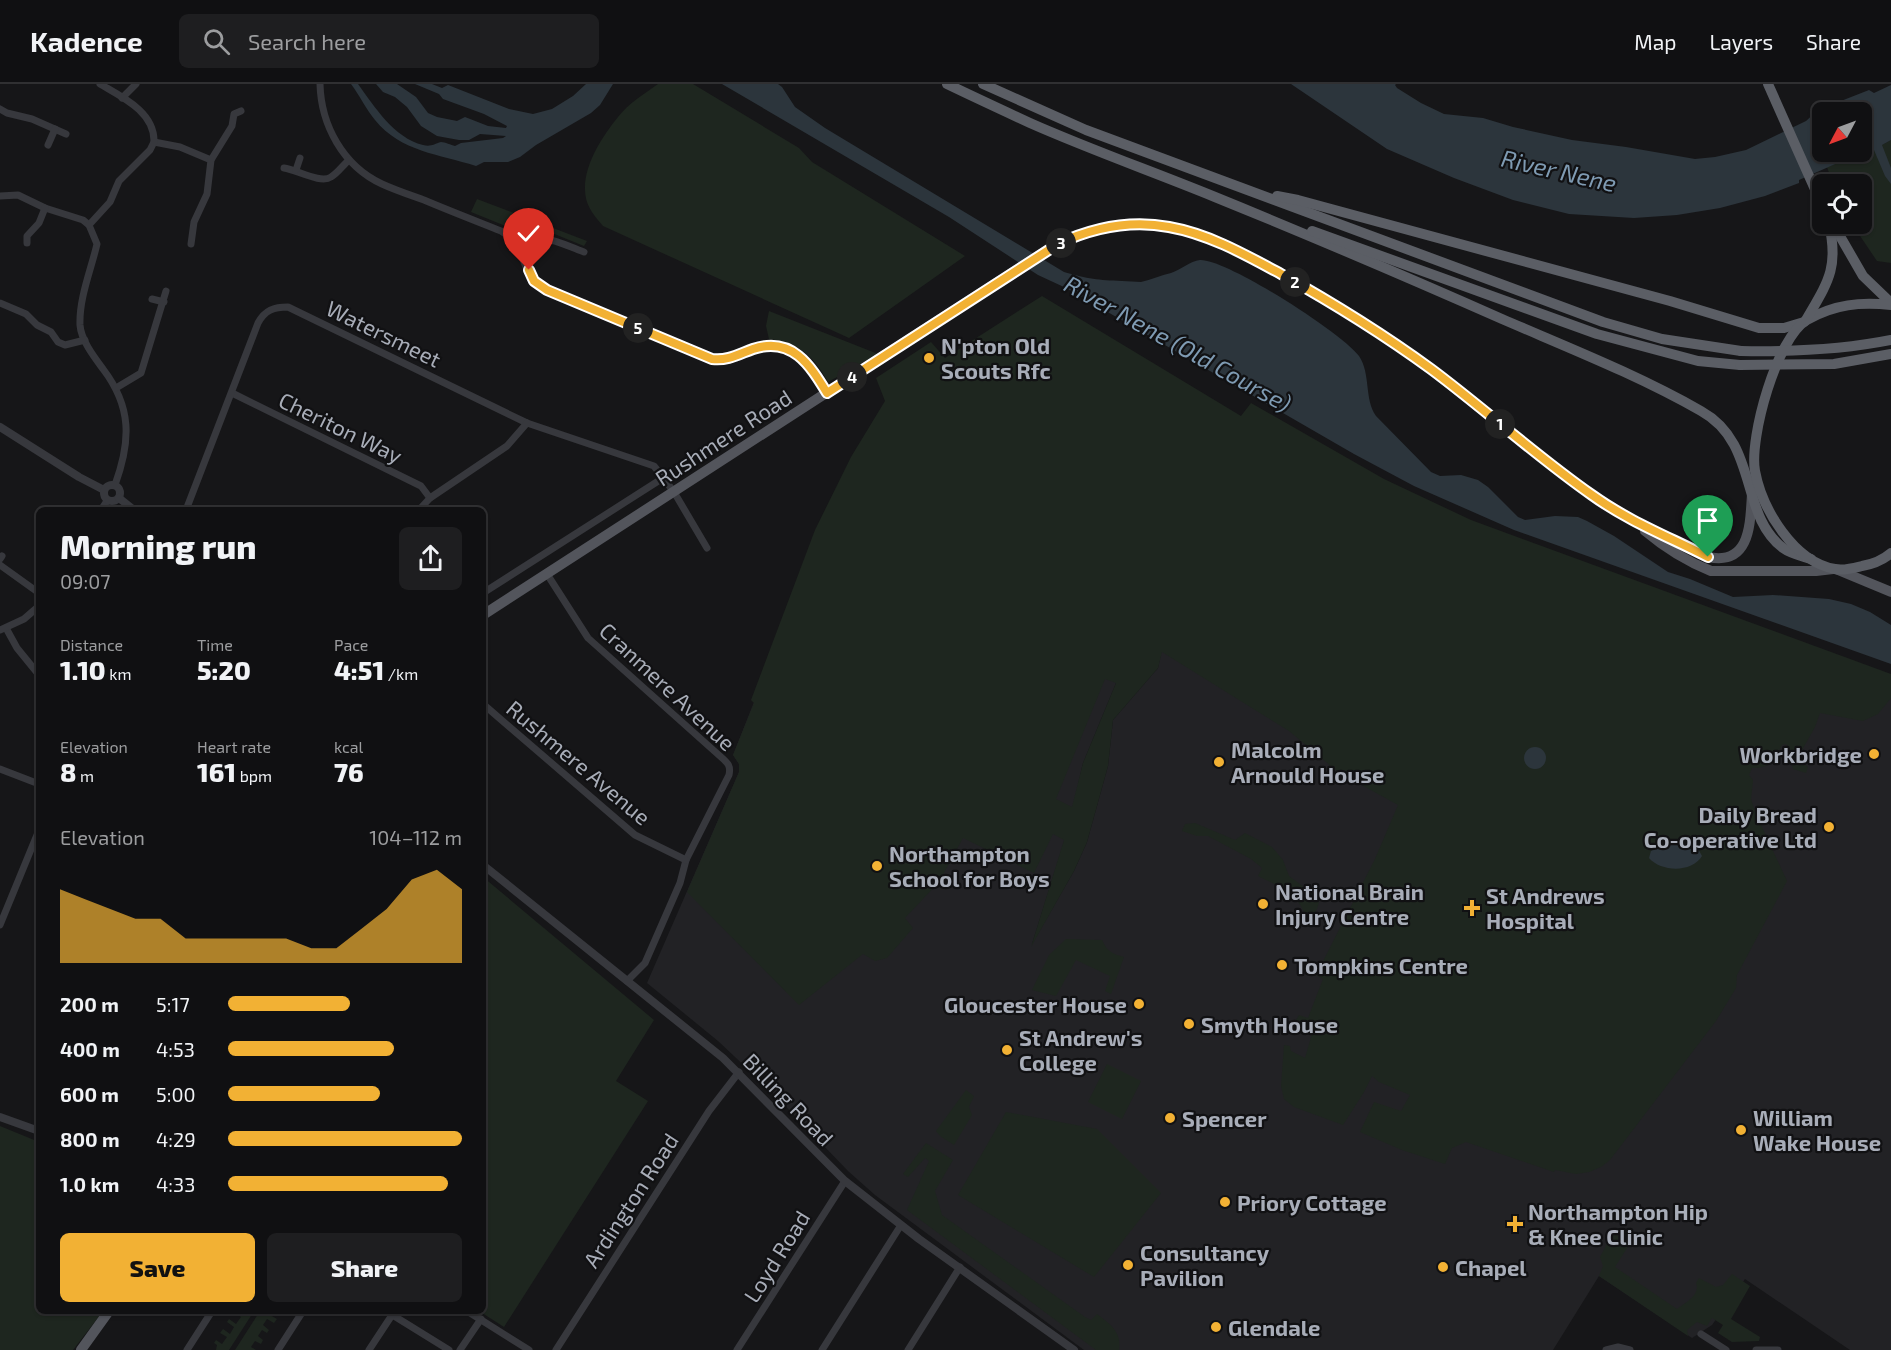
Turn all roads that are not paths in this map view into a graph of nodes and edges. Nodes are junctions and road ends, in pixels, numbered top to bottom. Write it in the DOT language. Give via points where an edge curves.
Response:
graph roads {
  1 [pos="100,84"];
  2 [pos="136,84"];
  3 [pos="320,84"];
  4 [pos="947,84"];
  5 [pos="982,84"];
  6 [pos="1768,84"];
  7 [pos="122,98"];
  8 [pos="0,109"];
  9 [pos="241,111"];
  10 [pos="55,129"];
  11 [pos="66,134"];
  12 [pos="154,142"];
  13 [pos="48,145"];
  14 [pos="300,158"];
  15 [pos="211,160"];
  16 [pos="349,160"];
  17 [pos="284,168"];
  18 [pos="296,170"];
  19 [pos="1812,182"];
  20 [pos="1244,190"];
  21 [pos="0,196"];
  22 [pos="1217,197"];
  23 [pos="45,208"];
  24 [pos="89,225"];
  25 [pos="1832,234"];
  26 [pos="1837,234"];
  27 [pos="27,243"];
  28 [pos="191,244"];
  29 [pos="516,244"];
  30 [pos="569,246"];
  31 [pos="584,252"];
  32 [pos="566,254"];
  33 [pos="166,291"];
  34 [pos="152,299"];
  35 [pos="164,302"];
  36 [pos="0,303"];
  37 [pos="1891,304"];
  38 [pos="1805,321"];
  39 [pos="85,340"];
  40 [pos="1891,340"];
  41 [pos="1891,354"];
  42 [pos="116,388"];
  43 [pos="232,393"];
  44 [pos="827,393"];
  45 [pos="527,423"];
  46 [pos="0,427"];
  47 [pos="1755,470"];
  48 [pos="663,478"];
  49 [pos="115,486"];
  50 [pos="104,490"];
  51 [pos="674,492"];
  52 [pos="1752,492"];
  53 [pos="118,498"];
  54 [pos="430,498"];
  55 [pos="107,501"];
  56 [pos="103,507"];
  57 [pos="130,507"];
  58 [pos="187,507"];
  59 [pos="422,507"];
  60 [pos="1635,522"];
  61 [pos="707,548"];
  62 [pos="1891,553"];
  63 [pos="1811,559"];
  64 [pos="0,565"];
  65 [pos="1835,569"];
  66 [pos="547,574"];
  67 [pos="36,591"];
  68 [pos="486,591"];
  69 [pos="1891,592"];
  70 [pos="36,609"];
  71 [pos="486,613"];
  72 [pos="3,629"];
  73 [pos="36,671"];
  74 [pos="486,707"];
  75 [pos="0,769"];
  76 [pos="36,783"];
  77 [pos="36,837"];
  78 [pos="687,860"];
  79 [pos="486,867"];
  80 [pos="0,925"];
  81 [pos="627,981"];
  82 [pos="739,1072"];
  83 [pos="0,1117"];
  84 [pos="36,1130"];
  85 [pos="845,1181"];
  86 [pos="901,1225"];
  87 [pos="960,1268"];
  88 [pos="107,1314"];
  89 [pos="210,1314"];
  90 [pos="301,1314"];
  91 [pos="390,1314"];
  92 [pos="394,1314"];
  93 [pos="472,1314"];
  94 [pos="480,1319"];
  95 [pos="1701,1334"];
  96 [pos="81,1350"];
  97 [pos="187,1350"];
  98 [pos="279,1350"];
  99 [pos="369,1350"];
  100 [pos="449,1350"];
  101 [pos="460,1350"];
  102 [pos="529,1350"];
  103 [pos="556,1350"];
  104 [pos="737,1350"];
  105 [pos="822,1350"];
  106 [pos="908,1350"];
  107 [pos="1074,1350"];
  108 [pos="1606,1350"];
  109 [pos="1630,1350"];
  110 [pos="1726,1350"];
  111 [pos="1756,1350"];
  112 [pos="1778,1350"];
  1 -- 7 [label="street"];
  2 -- 7 [label="street"];
  3 -- 16 [label="street" via="321,107 328,127"];
  4 -- 22 [label="highway" via="1032,124"];
  5 -- 20 [label="highway" via="1086,130"];
  6 -- 19 [label="highway"];
  7 -- 12 [label="street" via="150,121"];
  8 -- 10 [label="street"];
  9 -- 15 [label="street" via="234,114 232,126"];
  10 -- 11 [label="street"];
  10 -- 13 [label="street"];
  12 -- 15 [label="street" via="180,147"];
  12 -- 24 [label="street" via="119,181 110,202"];
  14 -- 18 [label="street"];
  15 -- 28 [label="street" via="207,194"];
  16 -- 18 [label="street" via="325,180"];
  16 -- 29 [label="street" via="380,183 501,231"];
  17 -- 18 [label="street"];
  20 -- 38 [label="highway" via="1298,200 1760,328 1784,328"];
  20 -- 40 [label="highway, bridge" via="1603,322 1662,339 1742,351 1785,352 1848,348"];
  21 -- 23 [label="street" via="18,195"];
  22 -- 41 [label="highway, bridge" via="1597,334 1698,361 1740,365 1834,364"];
  22 -- 52 [label="highway" via="1593,358 1704,412 1734,442"];
  23 -- 24 [label="street"];
  23 -- 27 [label="street" via="39,223 27,236"];
  24 -- 39 [label="street" via="97,244 81,305 80,327"];
  25 -- 38 [label="highway" via="1832,271"];
  26 -- 37 [label="highway" via="1863,276"];
  29 -- 30 [label="street" via="537,236"];
  29 -- 44 [label="street" via="534,281 547,290 712,359 724,360 765,346 781,347 806,361"];
  30 -- 31 [label="street"];
  30 -- 32 [label="street"];
  33 -- 35 [label="street"];
  34 -- 35 [label="street"];
  35 -- 42 [label="street" via="141,373"];
  36 -- 39 [label="street" via="26,314 58,342 65,345"];
  37 -- 38 [label="highway" via="1846,305"];
  38 -- 47 [label="highway" via="1785,347 1765,397 1758,424"];
  39 -- 42 [label="street"];
  42 -- 49 [label="street" via="127,428"];
  43 -- 45 [label="street, Watersmeet" via="262,315 288,307"];
  43 -- 54 [label="street, Cheriton Way" via="421,486"];
  43 -- 58 [label="street, Watersmeet"];
  44 -- 51 [label="main road, Rushmere Road"];
  44 -- 60 [label="main road, Rushmere Road" via="1070,239 1115,226 1170,227 1218,242 1257,261 1388,339 1551,465"];
  45 -- 48 [label="street, Watersmeet" via="654,466"];
  45 -- 54 [label="street" via="507,447"];
  46 -- 50 [label="street"];
  47 -- 52 [label="main road, Rushmere Road"];
  47 -- 63 [label="highway" via="1777,525"];
  48 -- 51 [label="street, Watersmeet"];
  48 -- 68 [label="street, Rushmere Road"];
  49 -- 50 [label="street"];
  49 -- 53 [label="street"];
  50 -- 55 [label="street"];
  51 -- 61 [label="street, Watersmeet"];
  51 -- 66 [label="main road, Rushmere Road"];
  52 -- 60 [label="main road, Rushmere Road" via="1746,543 1720,559"];
  52 -- 63 [label="highway" via="1774,539 1783,548"];
  53 -- 55 [label="street"];
  53 -- 57 [label="street"];
  54 -- 59 [label="street"];
  55 -- 56 [label="street"];
  60 -- 65 [label="main road, Rushmere Road" via="1656,540 1711,571"];
  62 -- 65 [label="highway" via="1875,563"];
  63 -- 65 [label="highway"];
  64 -- 67 [label="street"];
  65 -- 69 [label="main road"];
  66 -- 71 [label="main road, Rushmere Road"];
  66 -- 78 [label="street, Cranmere Avenue" via="588,638 728,763 729,776"];
  70 -- 72 [label="street"];
  72 -- 73 [label="street"];
  74 -- 78 [label="street, Rushmere Avenue" via="635,835"];
  75 -- 76 [label="street"];
  77 -- 80 [label="street"];
  78 -- 81 [label="street, Cranmere Avenue" via="645,963"];
  79 -- 81 [label="street, Billing Road"];
  81 -- 82 [label="street, Billing Road"];
  82 -- 85 [label="street, Billing Road"];
  82 -- 103 [label="street, Ardington Road" via="709,1111"];
  83 -- 84 [label="street"];
  85 -- 86 [label="street, Billing Road"];
  85 -- 104 [label="street, Loyd Road"];
  86 -- 87 [label="street, Billing Road"];
  86 -- 105 [label="street"];
  87 -- 106 [label="street"];
  87 -- 107 [label="street, Billing Road"];
  88 -- 96 [label="main road"];
  89 -- 97 [label="street"];
  90 -- 98 [label="street"];
  91 -- 99 [label="street"];
  92 -- 100 [label="street"];
  93 -- 94 [label="street"];
  94 -- 101 [label="street"];
  94 -- 102 [label="street"];
  95 -- 110 [label="street"];
  108 -- 109 [label="street"];
  111 -- 112 [label="street"];
}
